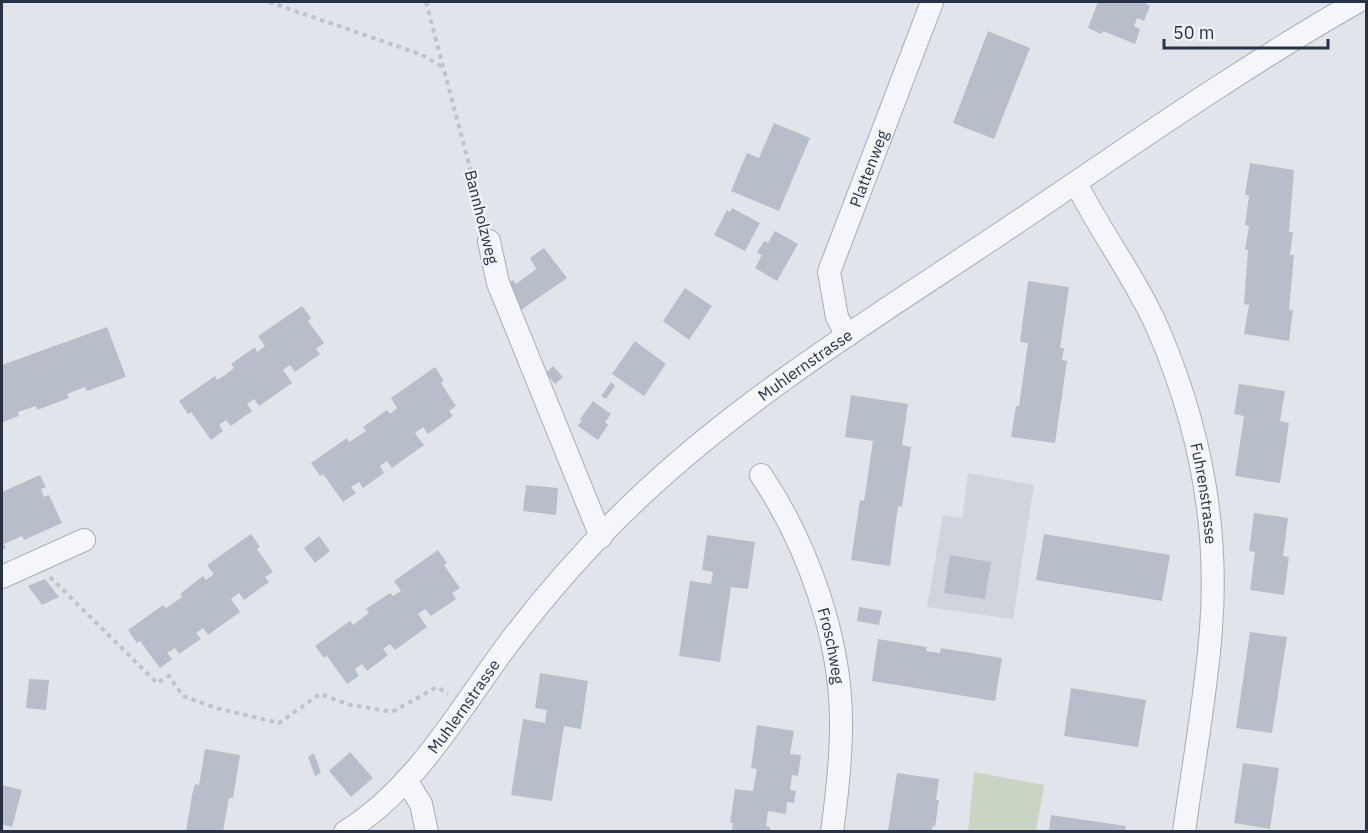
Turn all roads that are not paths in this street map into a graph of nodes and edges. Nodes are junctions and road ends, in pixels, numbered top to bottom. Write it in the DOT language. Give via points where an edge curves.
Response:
graph roads {
  1 [pos="932,2"];
  2 [pos="1356,2"];
  3 [pos="1076,183"];
  4 [pos="489,241"];
  5 [pos="848,336"];
  6 [pos="760,475"];
  7 [pos="601,537"];
  8 [pos="84,540"];
  9 [pos="2,577"];
  10 [pos="406,780"];
  11 [pos="345,831"];
  12 [pos="427,831"];
  13 [pos="832,831"];
  14 [pos="1184,831"];
  1 -- 5 [label="street, Plattenweg" via="829,272 837,317"];
  2 -- 3 [label="street, Muhlernstrasse" via="1235,75"];
  3 -- 5 [label="street, Muhlernstrasse"];
  3 -- 14 [label="street, Fuhrenstrasse" via="1097,226 1129,270 1157,327 1174,368 1201,459 1212,553 1211,630"];
  4 -- 7 [label="street, Bannholzweg" via="498,283"];
  5 -- 7 [label="street, Muhlernstrasse" via="767,391 685,456"];
  6 -- 13 [label="street, Froschweg" via="794,529 827,626 841,724"];
  7 -- 10 [label="street, Muhlernstrasse" via="508,644"];
  8 -- 9 [label="street"];
  10 -- 11 [label="street, Muhlernstrasse"];
  10 -- 12 [label="street" via="421,804"];
}
